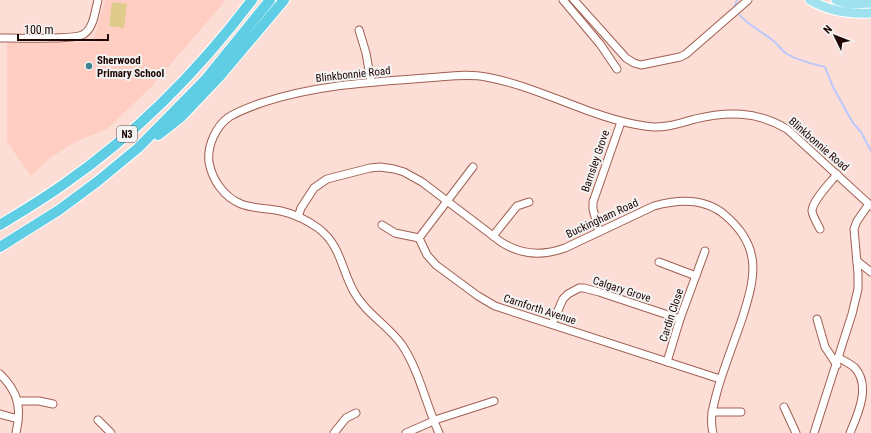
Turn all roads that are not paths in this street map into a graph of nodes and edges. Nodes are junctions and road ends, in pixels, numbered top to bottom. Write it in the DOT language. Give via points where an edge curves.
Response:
graph roads {
  1 [pos="98,0"];
  2 [pos="248,0"];
  3 [pos="252,0"];
  4 [pos="270,0"];
  5 [pos="284,0"];
  6 [pos="563,0"];
  7 [pos="574,0"];
  8 [pos="810,0"];
  9 [pos="836,0"];
  10 [pos="745,2"];
  11 [pos="871,3"];
  12 [pos="871,13"];
  13 [pos="235,22"];
  14 [pos="359,30"];
  15 [pos="0,38"];
  16 [pos="617,69"];
  17 [pos="371,82"];
  18 [pos="621,122"];
  19 [pos="138,148"];
  20 [pos="473,167"];
  21 [pos="837,174"];
  22 [pos="446,202"];
  23 [pos="529,202"];
  24 [pos="870,205"];
  25 [pos="298,217"];
  26 [pos="0,225"];
  27 [pos="382,225"];
  28 [pos="820,229"];
  29 [pos="599,232"];
  30 [pos="493,236"];
  31 [pos="419,238"];
  32 [pos="0,248"];
  33 [pos="705,250"];
  34 [pos="856,261"];
  35 [pos="659,262"];
  36 [pos="871,272"];
  37 [pos="696,276"];
  38 [pos="680,319"];
  39 [pos="817,319"];
  40 [pos="552,324"];
  41 [pos="838,361"];
  42 [pos="667,362"];
  43 [pos="0,374"];
  44 [pos="720,379"];
  45 [pos="17,401"];
  46 [pos="494,401"];
  47 [pos="53,404"];
  48 [pos="784,406"];
  49 [pos="712,412"];
  50 [pos="741,412"];
  51 [pos="356,413"];
  52 [pos="0,414"];
  53 [pos="18,419"];
  54 [pos="98,420"];
  55 [pos="433,421"];
  56 [pos="16,433"];
  57 [pos="111,433"];
  58 [pos="334,433"];
  59 [pos="406,433"];
  60 [pos="439,433"];
  61 [pos="713,433"];
  62 [pos="796,433"];
  63 [pos="814,433"];
  64 [pos="850,433"];
  1 -- 15 [label="street" via="89,29 83,35"];
  2 -- 13 [label="highway"];
  3 -- 13 [label="highway, N3"];
  4 -- 19 [label="highway, N3" via="206,79"];
  5 -- 19 [label="highway" via="220,76 181,117"];
  6 -- 16 [label="street" via="600,44"];
  7 -- 10 [label="street" via="626,58 641,65 686,54"];
  8 -- 12 [label="main road" via="841,11"];
  9 -- 11 [label="main road" via="848,4"];
  13 -- 26 [label="highway, N3" via="153,112 112,148 64,184"];
  14 -- 17 [label="street"];
  17 -- 18 [label="street, Blinkbonnie Road" via="484,76 512,83"];
  17 -- 25 [label="street, Blinkbonnie Road" via="315,89 274,99 230,117 215,133 209,158 211,172 224,192 242,204 282,211"];
  18 -- 21 [label="street, Blinkbonnie Road" via="658,127 672,126 715,114 760,117 787,129"];
  18 -- 29 [label="street, Barnsley Grove" via="593,202"];
  19 -- 32 [label="highway, N3" via="59,210"];
  20 -- 22 [label="street"];
  21 -- 24 [label="street, Blinkbonnie Road"];
  21 -- 28 [label="street" via="813,207 813,215"];
  22 -- 25 [label="street, Buckingham Road" via="422,182 404,172 380,167 370,168 322,182 314,188"];
  22 -- 30 [label="street, Buckingham Road"];
  22 -- 31 [label="street"];
  23 -- 30 [label="street" via="517,206"];
  24 -- 34 [label="street" via="857,220 854,228"];
  25 -- 55 [label="street, Blinkbonnie Road" via="319,228 330,239 355,294 402,345"];
  27 -- 31 [label="street" via="395,233"];
  29 -- 30 [label="street, Buckingham Road" via="565,248 531,254 509,247"];
  29 -- 44 [label="street, Buckingham Road" via="654,206 680,201 706,204 721,211 737,226 747,241 753,258 753,280"];
  31 -- 40 [label="street, Carnforth Avenue" via="430,260 478,296 495,306"];
  33 -- 37 [label="street, Cardin Close"];
  34 -- 36 [label="street"];
  34 -- 41 [label="street" via="858,289"];
  35 -- 37 [label="street"];
  37 -- 38 [label="street, Cardin Close"];
  38 -- 40 [label="street, Calgary Grove" via="599,292 579,288 563,299"];
  38 -- 42 [label="street, Cardin Close"];
  39 -- 41 [label="street" via="825,347"];
  40 -- 42 [label="street, Carnforth Avenue"];
  41 -- 63 [label="street"];
  41 -- 64 [label="street" via="855,368 862,384 862,401"];
  42 -- 44 [label="street, Carnforth Avenue"];
  43 -- 45 [label="street" via="10,384"];
  44 -- 49 [label="street, Buckingham Road"];
  45 -- 47 [label="street"];
  45 -- 53 [label="street"];
  46 -- 55 [label="street"];
  48 -- 62 [label="street"];
  49 -- 50 [label="street"];
  49 -- 61 [label="street, Buckingham Road"];
  51 -- 58 [label="street" via="346,418"];
  52 -- 53 [label="street"];
  53 -- 56 [label="street"];
  54 -- 57 [label="street"];
  55 -- 59 [label="street"];
  55 -- 60 [label="street, Blinkbonnie Road"];
}
